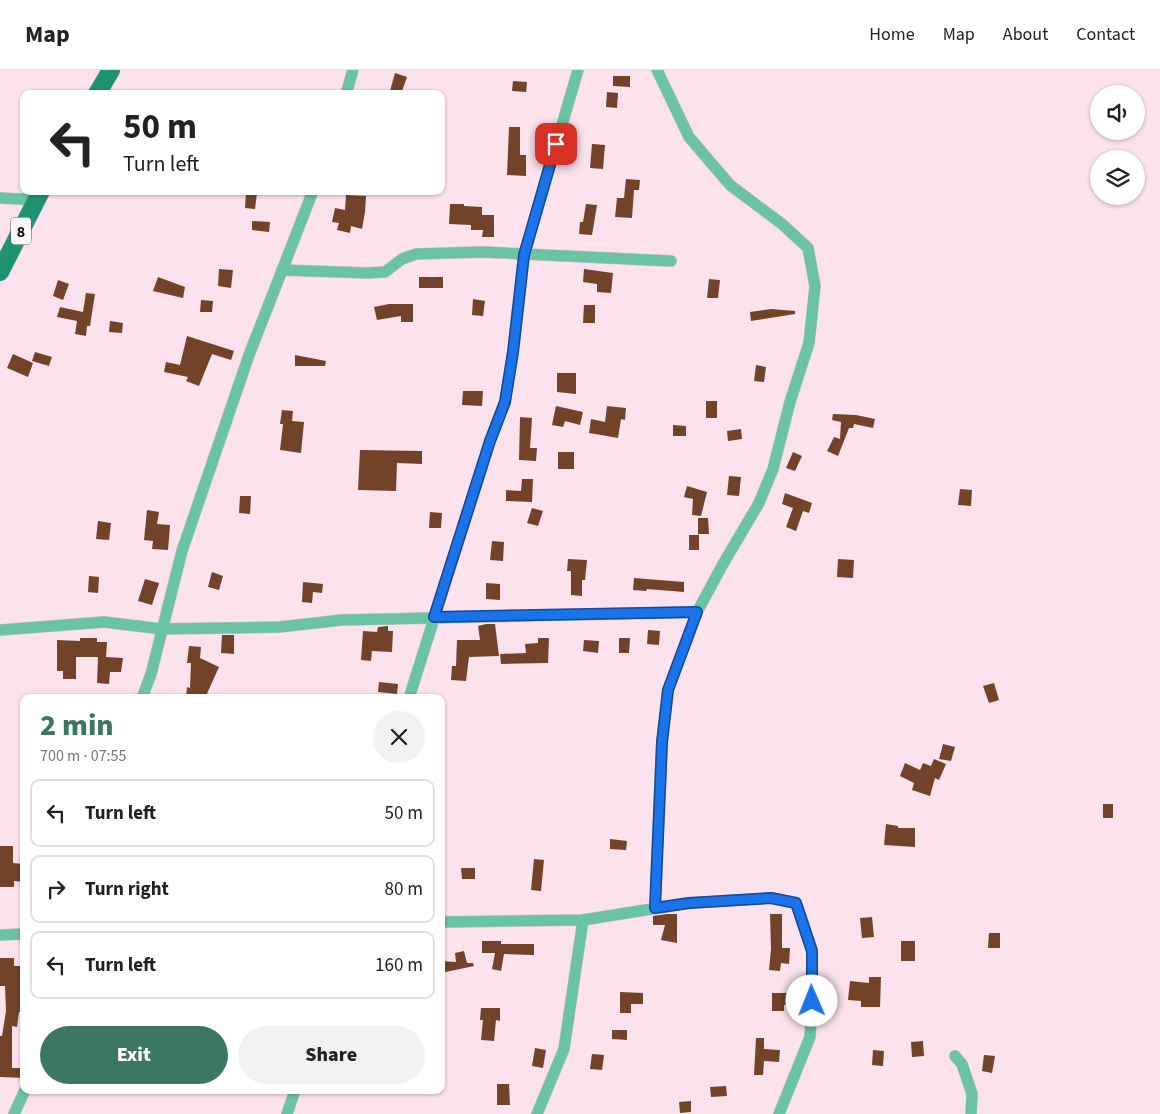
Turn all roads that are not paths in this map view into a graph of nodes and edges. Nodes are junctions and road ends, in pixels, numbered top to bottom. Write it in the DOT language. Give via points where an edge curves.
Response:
graph roads {
  1 [pos="111,70"];
  2 [pos="353,70"];
  3 [pos="578,70"];
  4 [pos="657,70"];
  5 [pos="99,90"];
  6 [pos="347,90"];
  7 [pos="311,195"];
  8 [pos="39,196"];
  9 [pos="0,198"];
  10 [pos="524,255"];
  11 [pos="671,261"];
  12 [pos="282,270"];
  13 [pos="0,272"];
  14 [pos="697,612"];
  15 [pos="434,617"];
  16 [pos="162,629"];
  17 [pos="0,630"];
  18 [pos="144,694"];
  19 [pos="411,694"];
  20 [pos="655,908"];
  21 [pos="583,920"];
  22 [pos="445,922"];
  23 [pos="20,934"];
  24 [pos="0,935"];
  25 [pos="955,1056"];
  26 [pos="23,1094"];
  27 [pos="294,1094"];
  28 [pos="14,1114"];
  29 [pos="287,1114"];
  30 [pos="536,1114"];
  31 [pos="779,1114"];
  32 [pos="970,1114"];
  1 -- 5 [label="main road"];
  2 -- 6 [label="street"];
  3 -- 10 [label="street"];
  4 -- 14 [label="street" via="689,137 730,185 808,248 815,286 808,343 773,469 759,503"];
  7 -- 12 [label="street"];
  8 -- 9 [label="street"];
  8 -- 13 [label="main road, 8"];
  10 -- 11 [label="street"];
  10 -- 12 [label="street" via="483,252 416,254 402,259 385,272"];
  10 -- 15 [label="street" via="505,402"];
  12 -- 16 [label="street" via="248,355 182,551"];
  14 -- 15 [label="street"];
  14 -- 20 [label="street" via="668,690 662,742"];
  15 -- 16 [label="street" via="342,620 279,627"];
  15 -- 19 [label="street"];
  16 -- 17 [label="street" via="104,622"];
  16 -- 18 [label="street"];
  20 -- 21 [label="street"];
  20 -- 31 [label="street" via="771,898 796,903 812,951 810,1037"];
  21 -- 22 [label="street"];
  21 -- 30 [label="street" via="564,1049"];
  23 -- 24 [label="street"];
  25 -- 32 [label="street" via="962,1064 972,1094"];
  26 -- 28 [label="street"];
  27 -- 29 [label="street"];
}
